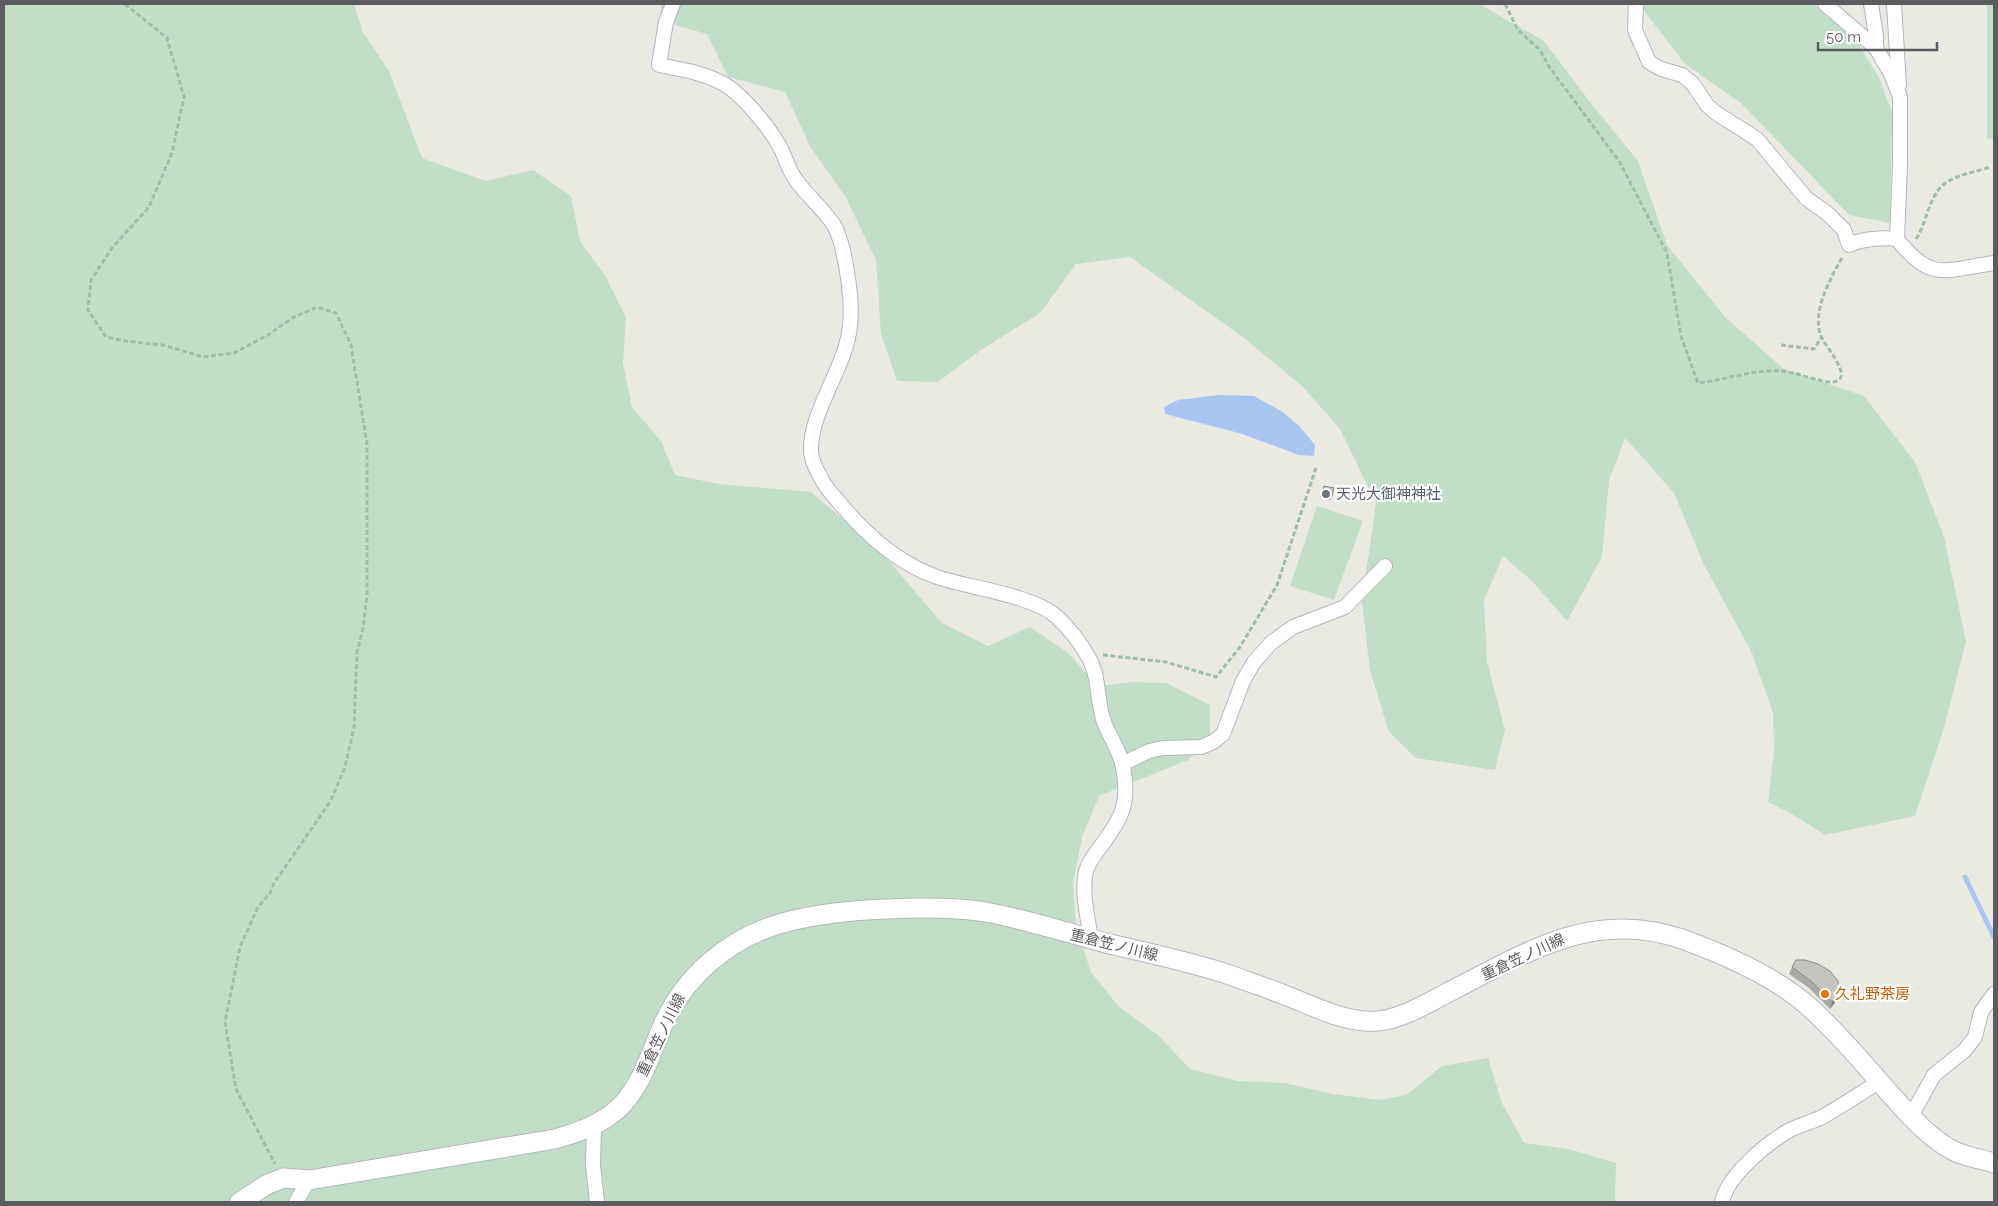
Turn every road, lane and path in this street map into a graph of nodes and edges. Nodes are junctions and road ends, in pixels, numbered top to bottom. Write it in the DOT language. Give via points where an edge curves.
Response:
graph roads {
  1 [pos="125,4"];
  2 [pos="673,4"];
  3 [pos="1505,4"];
  4 [pos="1636,4"];
  5 [pos="1826,4"];
  6 [pos="1871,4"];
  7 [pos="1894,4"];
  8 [pos="1876,48"];
  9 [pos="1900,97"];
  10 [pos="1990,167"];
  11 [pos="1900,244"];
  12 [pos="1849,245"];
  13 [pos="1994,262"];
  14 [pos="1821,337"];
  15 [pos="1781,345"];
  16 [pos="1316,468"];
  17 [pos="1385,566"];
  18 [pos="1088,655"];
  19 [pos="1122,764"];
  20 [pos="1091,939"];
  21 [pos="1994,994"];
  22 [pos="1880,1082"];
  23 [pos="1911,1116"];
  24 [pos="594,1126"];
  25 [pos="1994,1163"];
  26 [pos="283,1178"];
  27 [pos="308,1180"];
  28 [pos="240,1202"];
  29 [pos="299,1202"];
  30 [pos="597,1202"];
  31 [pos="1722,1202"];
  1 -- 26 [label="path" via="166,38 184,97 172,153 149,207 112,248 91,280 88,310 106,337 163,345 203,358 234,353 317,307 336,312 351,345 366,444 367,595 357,652 354,728 345,767 330,802 258,907 240,947 227,1010 236,1089"];
  2 -- 18 [label="street" via="666,22 659,65 722,82 746,103 768,127 793,178 835,228 846,270 851,304 850,327 814,427 811,454 821,480 878,543 904,562 936,577 1038,606 1056,616"];
  3 -- 14 [label="path" via="1518,30 1540,50 1619,161 1668,253 1681,336 1698,383 1739,374 1781,371 1836,382 1842,378 1842,368"];
  4 -- 12 [label="street" via="1635,30 1649,62 1682,75 1697,88 1711,109 1757,139 1802,193 1844,230"];
  5 -- 8 [label="street"];
  6 -- 8 [label="street"];
  7 -- 9 [label="street"];
  8 -- 9 [label="street"];
  9 -- 11 [label="street"];
  10 -- 11 [label="path" via="1943,184 1933,198 1923,228 1913,243"];
  11 -- 12 [label="street" via="1888,238"];
  11 -- 13 [label="street" via="1927,268 1940,271"];
  12 -- 14 [label="path" via="1824,293 1819,321"];
  14 -- 15 [label="path" via="1814,349"];
  16 -- 18 [label="path" via="1277,586 1240,647 1216,677 1166,662"];
  17 -- 19 [label="street" via="1345,607 1294,628 1271,644 1254,662 1223,734 1213,742 1201,747 1149,751"];
  18 -- 19 [label="street" via="1104,723"];
  19 -- 20 [label="street" via="1125,799 1122,814 1089,861 1085,874"];
  20 -- 22 [label="main road, 重倉笠ノ川線" via="1217,971 1355,1020 1379,1021 1427,1003 1549,942 1604,929 1653,932 1679,938 1721,955 1786,988 1842,1040"];
  20 -- 24 [label="main road, 重倉笠ノ川線" via="984,912 942,908 851,911 780,924 753,934 724,950 681,991 638,1084 620,1107"];
  21 -- 23 [label="street" via="1981,1012 1975,1037 1966,1050 1934,1075"];
  22 -- 23 [label="main road, 重倉笠ノ川線"];
  22 -- 31 [label="street" via="1822,1117 1789,1131 1762,1150 1731,1180"];
  23 -- 25 [label="main road, 重倉笠ノ川線" via="1955,1152"];
  24 -- 27 [label="main road, 重倉笠ノ川線" via="555,1139"];
  24 -- 30 [label="street" via="593,1165"];
  26 -- 27 [label="main road, 重倉笠ノ川線"];
  26 -- 28 [label="main road, 重倉笠ノ川線"];
  27 -- 29 [label="street"];
}
